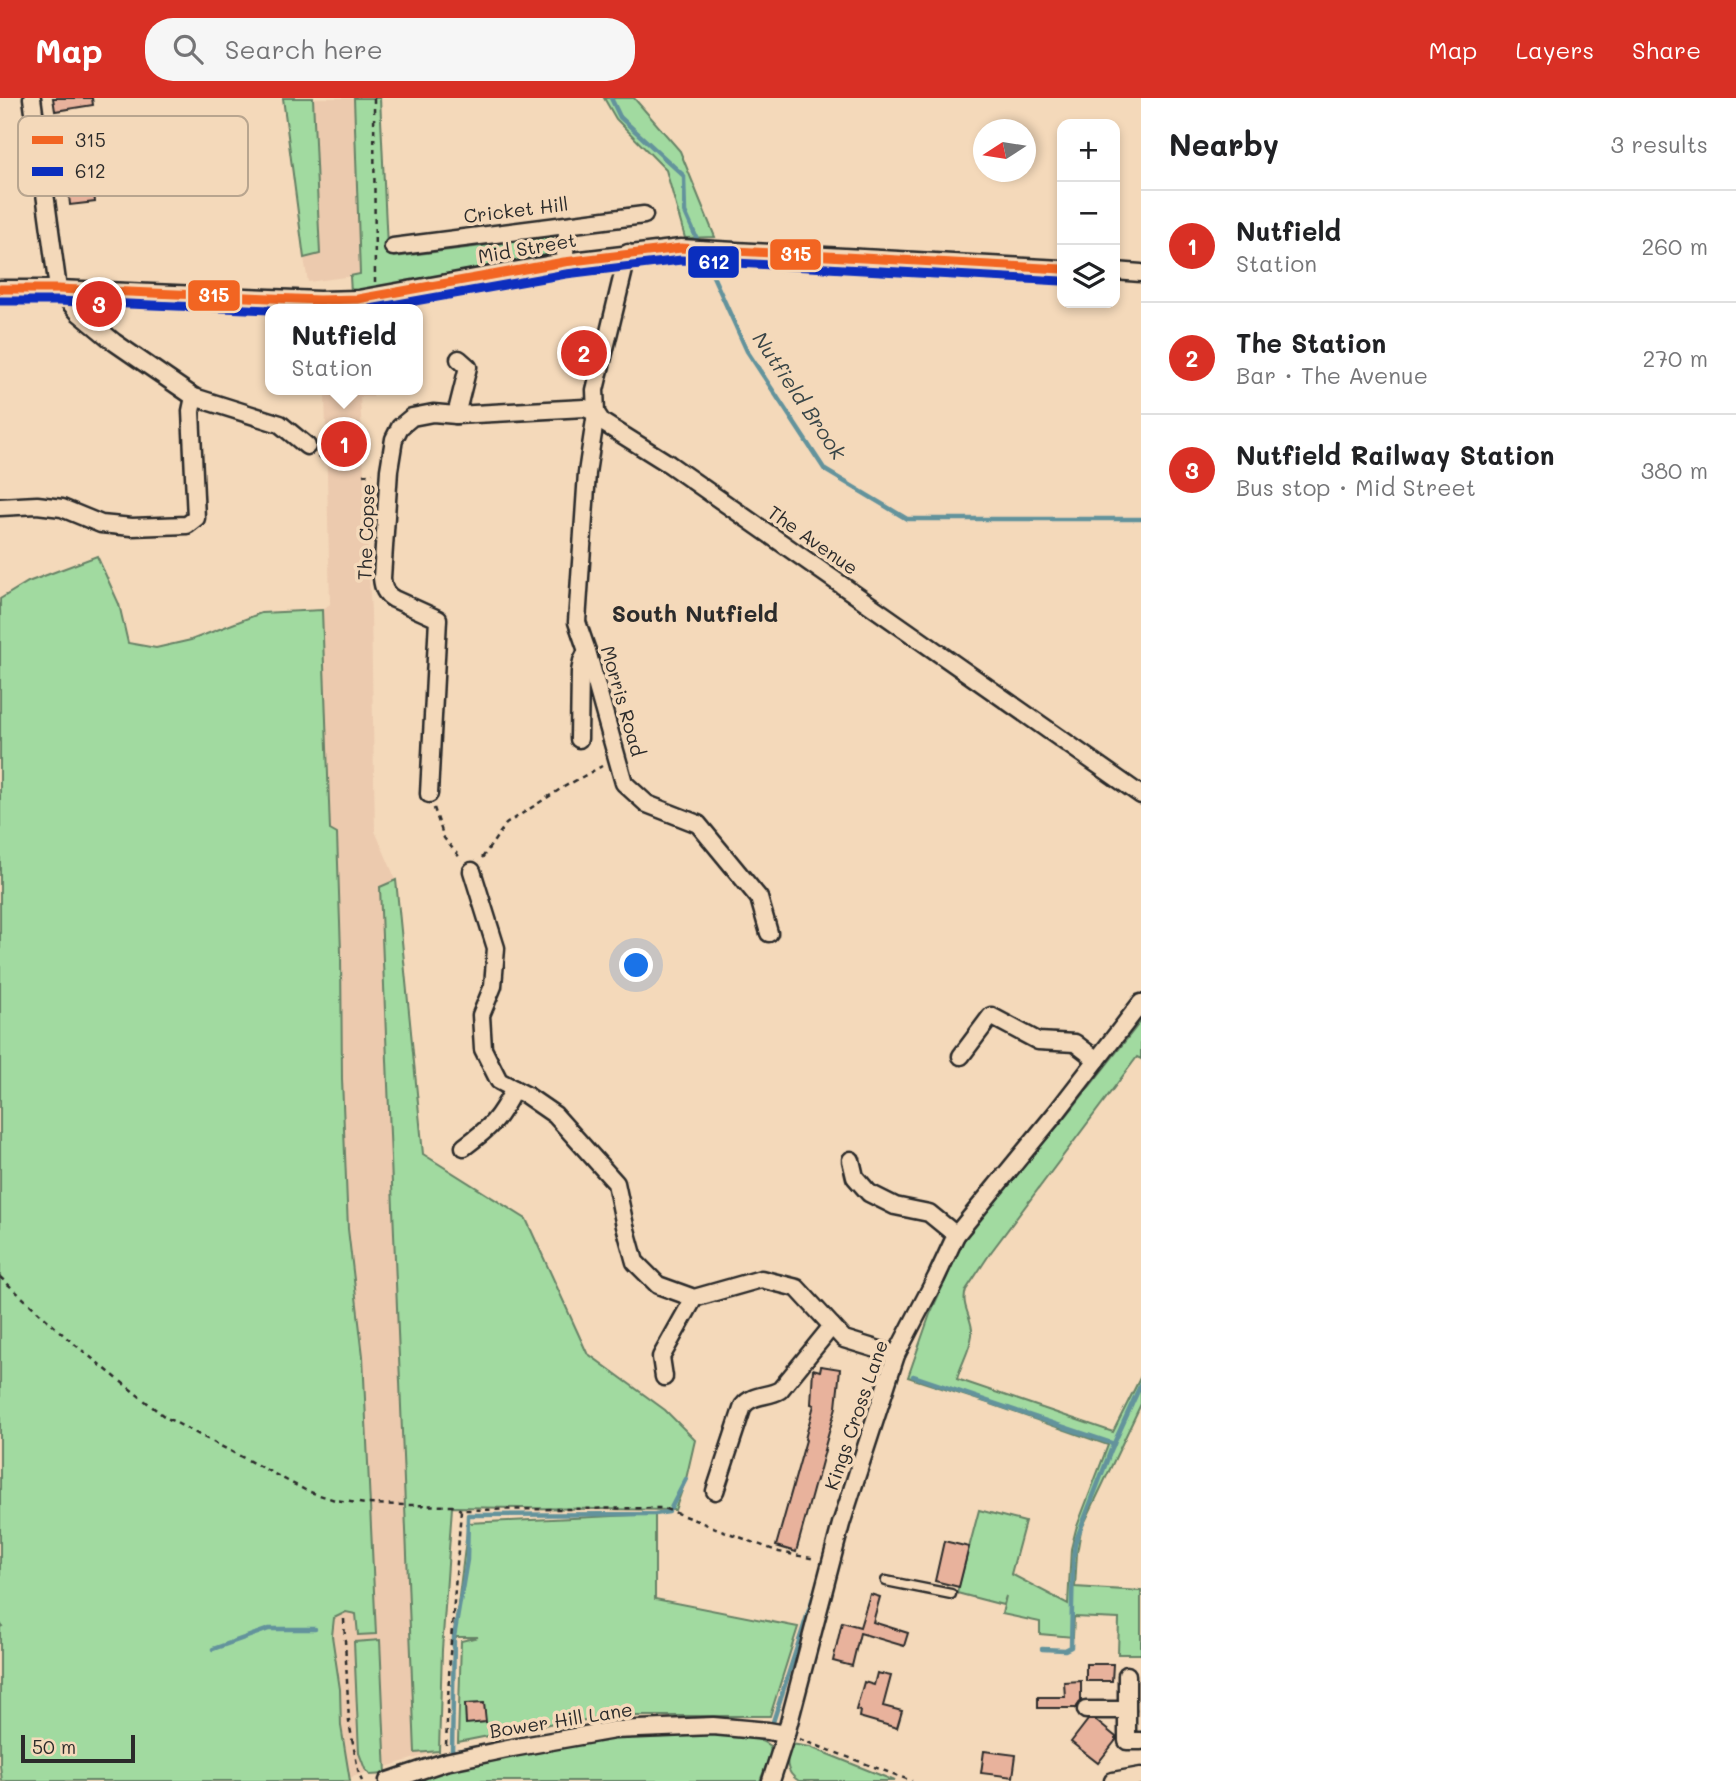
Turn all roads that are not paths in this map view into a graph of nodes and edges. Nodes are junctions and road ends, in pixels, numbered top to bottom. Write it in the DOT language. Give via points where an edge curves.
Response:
graph roads {
  1 [pos="32,98"];
  2 [pos="34,116"];
  3 [pos="45,196"];
  4 [pos="645,215"];
  5 [pos="568,225"];
  6 [pos="393,247"];
  7 [pos="628,253"];
  8 [pos="564,262"];
  9 [pos="1057,268"];
  10 [pos="1120,271"];
  11 [pos="1141,273"];
  12 [pos="0,289"];
  13 [pos="58,289"];
  14 [pos="459,359"];
  15 [pos="194,397"];
  16 [pos="596,413"];
  17 [pos="456,415"];
  18 [pos="307,446"];
  19 [pos="0,507"];
  20 [pos="587,652"];
  21 [pos="579,740"];
  22 [pos="429,794"];
  23 [pos="1141,795"];
  24 [pos="472,871"];
  25 [pos="769,933"];
  26 [pos="1141,1003"];
  27 [pos="961,1056"];
  28 [pos="1097,1060"];
  29 [pos="514,1089"];
  30 [pos="464,1147"];
  31 [pos="851,1160"];
  32 [pos="956,1235"];
  33 [pos="694,1298"];
  34 [pos="832,1325"];
  35 [pos="896,1356"];
  36 [pos="663,1377"];
  37 [pos="715,1491"];
  38 [pos="886,1581"];
  39 [pos="951,1594"];
  40 [pos="1127,1675"];
  41 [pos="1086,1710"];
  42 [pos="1127,1710"];
  43 [pos="786,1734"];
  44 [pos="1134,1741"];
  45 [pos="1128,1758"];
  46 [pos="1141,1776"];
  47 [pos="387,1781"];
  48 [pos="771,1781"];
  49 [pos="1113,1781"];
  1 -- 2 [label="street"];
  3 -- 13 [label="street"];
  4 -- 5 [label="street, Cricket Hill"];
  5 -- 6 [label="street, Cricket Hill"];
  5 -- 8 [label="street"];
  7 -- 8 [label="street, Mid Street"];
  7 -- 9 [label="street, Mid Street" via="713,249"];
  7 -- 16 [label="street" via="595,390"];
  8 -- 13 [label="street, Mid Street" via="358,299"];
  10 -- 11 [label="street"];
  12 -- 13 [label="street, Mid Street"];
  13 -- 15 [label="street" via="114,342"];
  14 -- 17 [label="street" via="468,367"];
  15 -- 18 [label="street" via="280,424"];
  15 -- 19 [label="street" via="196,518 187,525 132,527 102,524 49,506"];
  16 -- 17 [label="street" via="585,408"];
  16 -- 20 [label="street, Morris Road" via="587,473 577,621"];
  16 -- 23 [label="street, The Avenue" via="602,422 669,464"];
  17 -- 22 [label="street, The Copse" via="412,416 394,439 389,470 383,587 387,596 438,619"];
  20 -- 21 [label="street" via="580,672"];
  20 -- 25 [label="street, Morris Road" via="624,783 647,804 698,824 760,898"];
  24 -- 29 [label="street" via="496,948 493,986 481,1014 483,1049 499,1081"];
  26 -- 28 [label="street, Kings Cross Lane"];
  27 -- 28 [label="street" via="990,1016 1038,1041 1075,1043"];
  28 -- 32 [label="street, Kings Cross Lane"];
  29 -- 30 [label="street" via="490,1127"];
  29 -- 33 [label="street" via="555,1115 616,1183 635,1262 658,1285"];
  31 -- 32 [label="street" via="855,1177 869,1193 895,1206 929,1213"];
  32 -- 35 [label="street, Kings Cross Lane"];
  33 -- 34 [label="street" via="761,1279 797,1288"];
  33 -- 36 [label="street" via="661,1357"];
  34 -- 35 [label="street" via="844,1339"];
  34 -- 37 [label="street" via="780,1390 752,1398 743,1406"];
  35 -- 43 [label="street, Kings Cross Lane" via="830,1562"];
  38 -- 39 [label="lane"];
  40 -- 42 [label="street"];
  41 -- 42 [label="street"];
  42 -- 44 [label="street"];
  43 -- 47 [label="street, Bower Hill Lane" via="712,1726 614,1730 445,1762"];
  43 -- 48 [label="street, Kings Cross Lane"];
  44 -- 45 [label="street"];
  46 -- 49 [label="street"];
}
